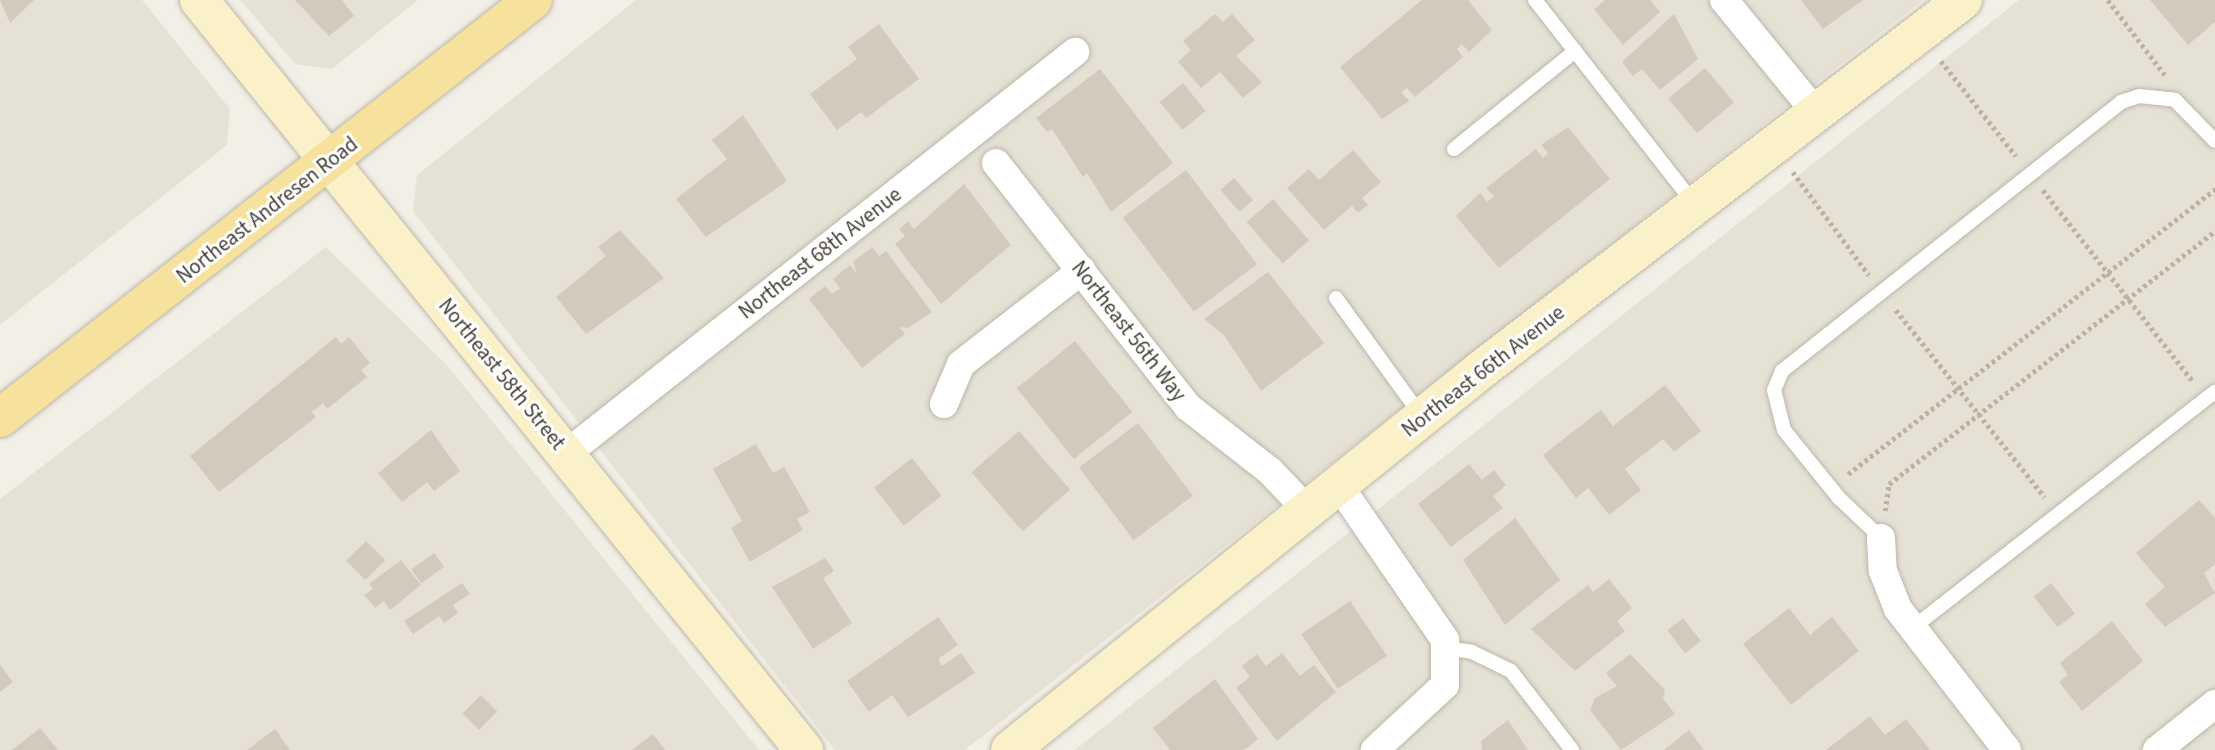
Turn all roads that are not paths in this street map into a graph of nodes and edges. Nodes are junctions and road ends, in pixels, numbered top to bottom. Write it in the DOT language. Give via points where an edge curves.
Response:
graph roads {
  1 [pos="199,0"];
  2 [pos="533,0"];
  3 [pos="1535,0"];
  4 [pos="1724,0"];
  5 [pos="1963,0"];
  6 [pos="1575,51"];
  7 [pos="1075,52"];
  8 [pos="1816,114"];
  9 [pos="2215,142"];
  10 [pos="1454,149"];
  11 [pos="331,160"];
  12 [pos="996,163"];
  13 [pos="1696,206"];
  14 [pos="1082,270"];
  15 [pos="1336,298"];
  16 [pos="2211,395"];
  17 [pos="944,404"];
  18 [pos="0,418"];
  19 [pos="1423,418"];
  20 [pos="566,454"];
  21 [pos="1340,487"];
  22 [pos="1309,512"];
  23 [pos="1881,538"];
  24 [pos="1910,630"];
  25 [pos="1445,648"];
  26 [pos="2215,704"];
  27 [pos="804,750"];
  28 [pos="1010,750"];
  29 [pos="1376,750"];
  30 [pos="1572,750"];
  31 [pos="2007,750"];
  32 [pos="2157,750"];
  1 -- 11 [label="street, Northeast 58th Street"];
  2 -- 11 [label="main road, Northeast Andresen Road"];
  3 -- 6 [label="lane"];
  4 -- 8 [label="street"];
  5 -- 8 [label="street, Northeast 66th Avenue"];
  6 -- 10 [label="lane"];
  6 -- 13 [label="lane"];
  7 -- 20 [label="street, Northeast 68th Avenue"];
  8 -- 13 [label="street, Northeast 66th Avenue"];
  9 -- 23 [label="lane" via="2192,113 2168,98 2139,96 2121,102 1795,356 1774,390 1784,430 1830,488"];
  11 -- 18 [label="main road, Northeast Andresen Road"];
  11 -- 20 [label="street, Northeast 58th Street"];
  12 -- 14 [label="street, Northeast 56th Way"];
  13 -- 19 [label="street, Northeast 66th Avenue"];
  14 -- 17 [label="street" via="961,364"];
  14 -- 22 [label="street, Northeast 56th Way" via="1188,407 1270,471"];
  15 -- 19 [label="lane"];
  16 -- 24 [label="lane"];
  19 -- 21 [label="street, Northeast 66th Avenue"];
  20 -- 27 [label="street, Northeast 58th Street"];
  21 -- 22 [label="street, Northeast 66th Avenue"];
  21 -- 25 [label="street"];
  22 -- 28 [label="street, Northeast 66th Avenue"];
  23 -- 24 [label="street" via="1889,591"];
  24 -- 31 [label="street"];
  25 -- 29 [label="street" via="1445,685"];
  25 -- 30 [label="lane" via="1472,652 1511,671"];
  26 -- 32 [label="street"];
}
